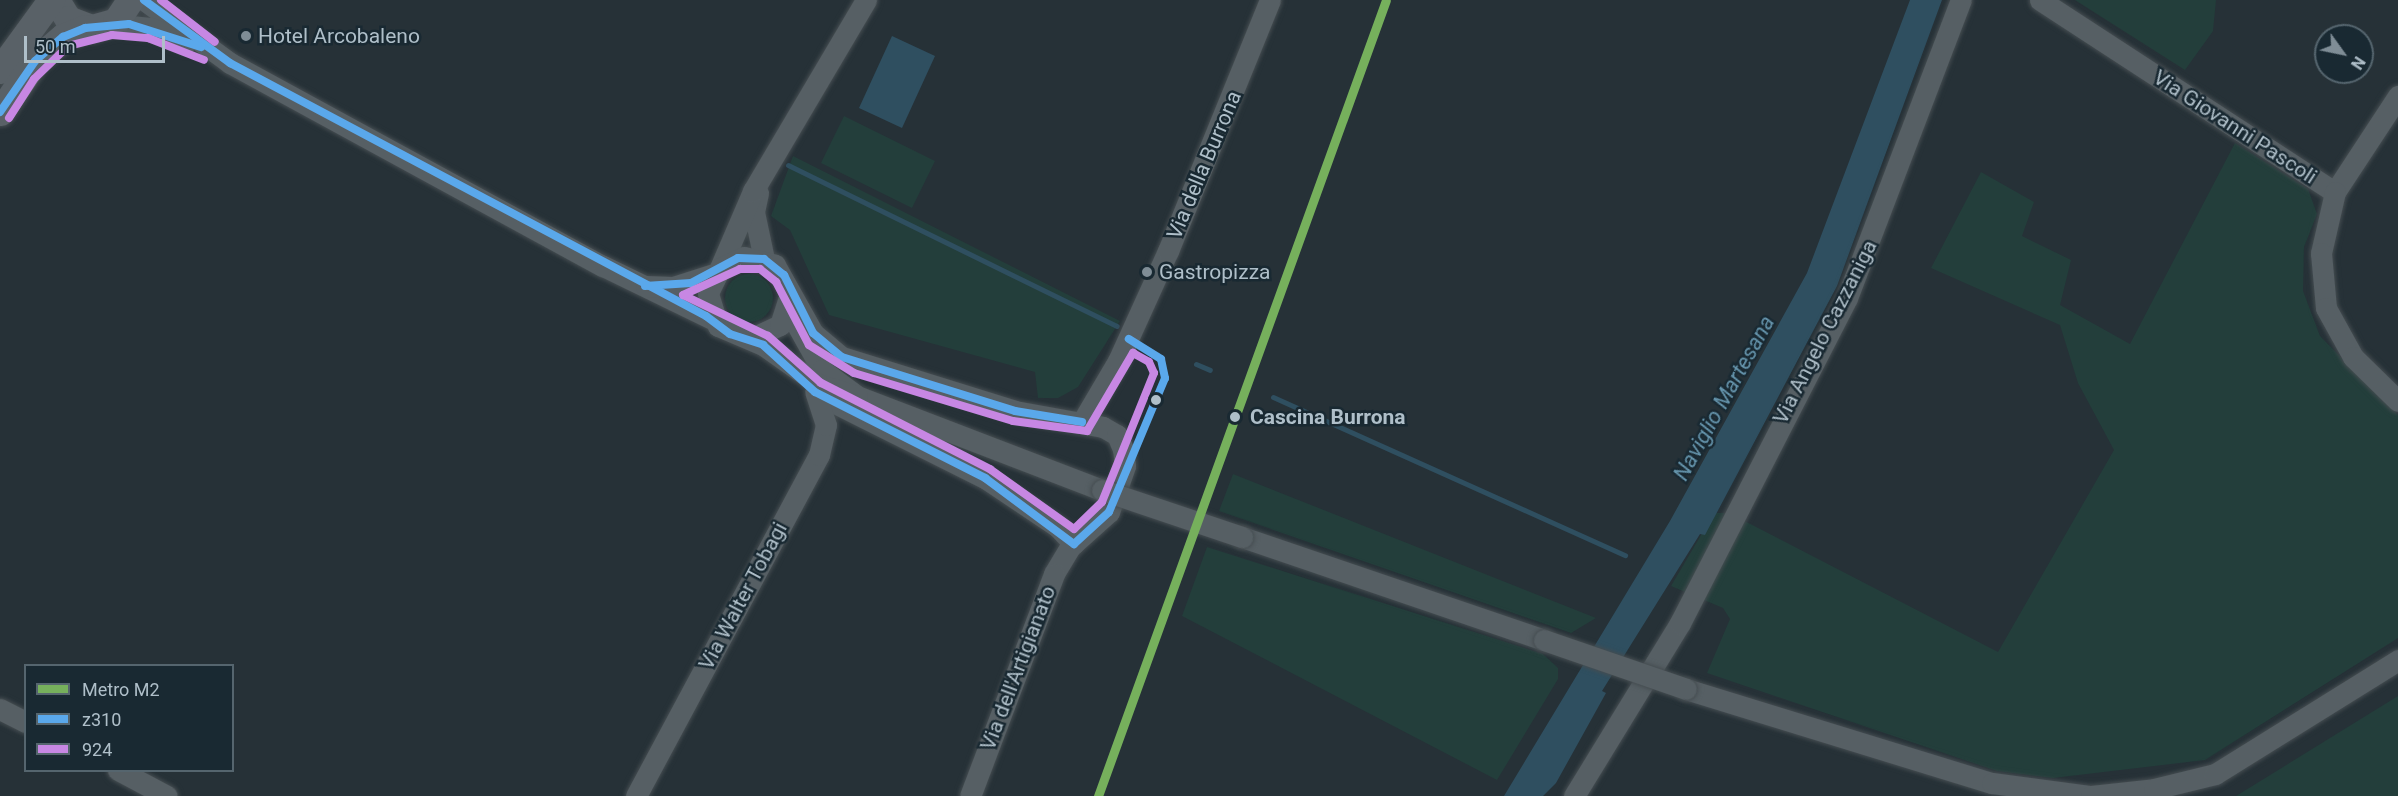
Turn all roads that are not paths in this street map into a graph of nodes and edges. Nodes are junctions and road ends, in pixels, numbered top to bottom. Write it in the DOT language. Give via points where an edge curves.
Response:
graph roads {
  1 [pos="54,0"];
  2 [pos="130,0"];
  3 [pos="144,0"];
  4 [pos="866,0"];
  5 [pos="1270,0"];
  6 [pos="1961,0"];
  7 [pos="2040,0"];
  8 [pos="98,26"];
  9 [pos="209,51"];
  10 [pos="0,70"];
  11 [pos="2398,96"];
  12 [pos="0,112"];
  13 [pos="764,172"];
  14 [pos="2335,192"];
  15 [pos="764,259"];
  16 [pos="719,271"];
  17 [pos="645,286"];
  18 [pos="790,300"];
  19 [pos="714,320"];
  20 [pos="750,339"];
  21 [pos="792,366"];
  22 [pos="815,392"];
  23 [pos="857,396"];
  24 [pos="2398,401"];
  25 [pos="1082,422"];
  26 [pos="1074,544"];
  27 [pos="2398,660"];
  28 [pos="0,709"];
  29 [pos="24,721"];
  30 [pos="120,772"];
  31 [pos="167,796"];
  32 [pos="636,796"];
  33 [pos="970,796"];
  34 [pos="1574,796"];
  1 -- 8 [label="main road" via="68,19"];
  1 -- 10 [label="main road"];
  2 -- 8 [label="main road"];
  3 -- 9 [label="street"];
  4 -- 13 [label="street"];
  5 -- 25 [label="street, Via della Burrona" via="1185,213 1118,362"];
  6 -- 34 [label="street, Via Angelo Cazzaniga" via="1856,278 1662,653"];
  7 -- 14 [label="street, Via Giovanni Pascoli"];
  8 -- 9 [label="street" via="151,28"];
  8 -- 12 [label="main road" via="63,38 35,61"];
  9 -- 17 [label="street"];
  11 -- 14 [label="street, Via Giovanni Pascoli"];
  13 -- 15 [label="street" via="754,212"];
  13 -- 16 [label="street"];
  14 -- 24 [label="street" via="2321,253 2326,308 2353,357"];
  15 -- 16 [label="street" via="738,258"];
  15 -- 18 [label="street" via="784,275"];
  16 -- 17 [label="street" via="673,287"];
  16 -- 19 [label="street" via="708,293"];
  17 -- 19 [label="street"];
  18 -- 20 [label="street" via="776,330"];
  18 -- 23 [label="street" via="817,364"];
  18 -- 25 [label="street" via="813,333 842,357 1015,411"];
  19 -- 20 [label="street" via="730,334"];
  20 -- 21 [label="street"];
  21 -- 22 [label="street"];
  21 -- 23 [label="street" via="818,384"];
  22 -- 26 [label="street" via="985,478 1058,527"];
  22 -- 32 [label="street, Via Walter Tobagi" via="826,425 819,455"];
  23 -- 27 [label="street, bridge" via="1102,490 1686,689 1992,783 2091,796 2160,788 2215,774"];
  25 -- 26 [label="street, Via dell'Artigianato" via="1117,435 1126,461 1107,514"];
  26 -- 33 [label="street, Via dell'Artigianato" via="1050,582"];
  28 -- 29 [label="street"];
  30 -- 31 [label="street"];
}
